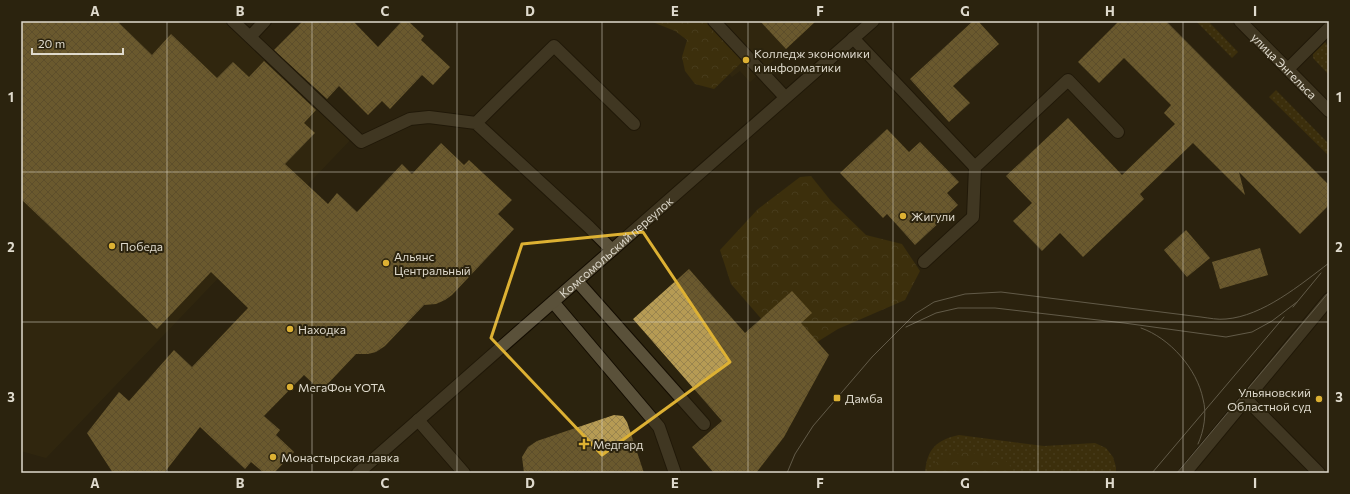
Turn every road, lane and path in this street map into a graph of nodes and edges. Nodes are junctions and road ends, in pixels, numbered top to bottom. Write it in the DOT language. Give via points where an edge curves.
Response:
graph roads {
  1 [pos="233,21"];
  2 [pos="265,21"];
  3 [pos="714,21"];
  4 [pos="873,21"];
  5 [pos="1240,21"];
  6 [pos="1329,28"];
  7 [pos="250,37"];
  8 [pos="853,38"];
  9 [pos="1288,69"];
  10 [pos="785,97"];
  11 [pos="1329,111"];
  12 [pos="476,123"];
  13 [pos="634,124"];
  14 [pos="1118,132"];
  15 [pos="975,167"];
  16 [pos="612,250"];
  17 [pos="924,262"];
  18 [pos="577,281"];
  19 [pos="1329,299"];
  20 [pos="553,302"];
  21 [pos="1246,400"];
  22 [pos="418,420"];
  23 [pos="704,424"];
  24 [pos="358,473"];
  25 [pos="464,473"];
  26 [pos="675,473"];
  27 [pos="1185,473"];
  28 [pos="1319,473"];
  1 -- 7 [label="street"];
  2 -- 7 [label="street"];
  3 -- 10 [label="street"];
  4 -- 8 [label="street, Комсомольский переулок"];
  5 -- 9 [label="street, улица Энгельса"];
  6 -- 9 [label="street"];
  7 -- 12 [label="street" via="361,142 410,119 429,117"];
  8 -- 10 [label="street, Комсомольский переулок"];
  8 -- 15 [label="street"];
  9 -- 11 [label="street, улица Энгельса"];
  10 -- 16 [label="street, Комсомольский переулок"];
  12 -- 13 [label="street" via="554,46"];
  12 -- 16 [label="street"];
  14 -- 15 [label="street" via="1068,80"];
  15 -- 17 [label="street" via="973,217"];
  16 -- 18 [label="street, Комсомольский переулок"];
  18 -- 20 [label="street, Комсомольский переулок"];
  18 -- 23 [label="street"];
  19 -- 21 [label="street"];
  20 -- 22 [label="street, Комсомольский переулок"];
  20 -- 26 [label="street" via="659,427"];
  21 -- 27 [label="street"];
  21 -- 28 [label="street"];
  22 -- 24 [label="street, Комсомольский переулок"];
  22 -- 25 [label="street"];
}
